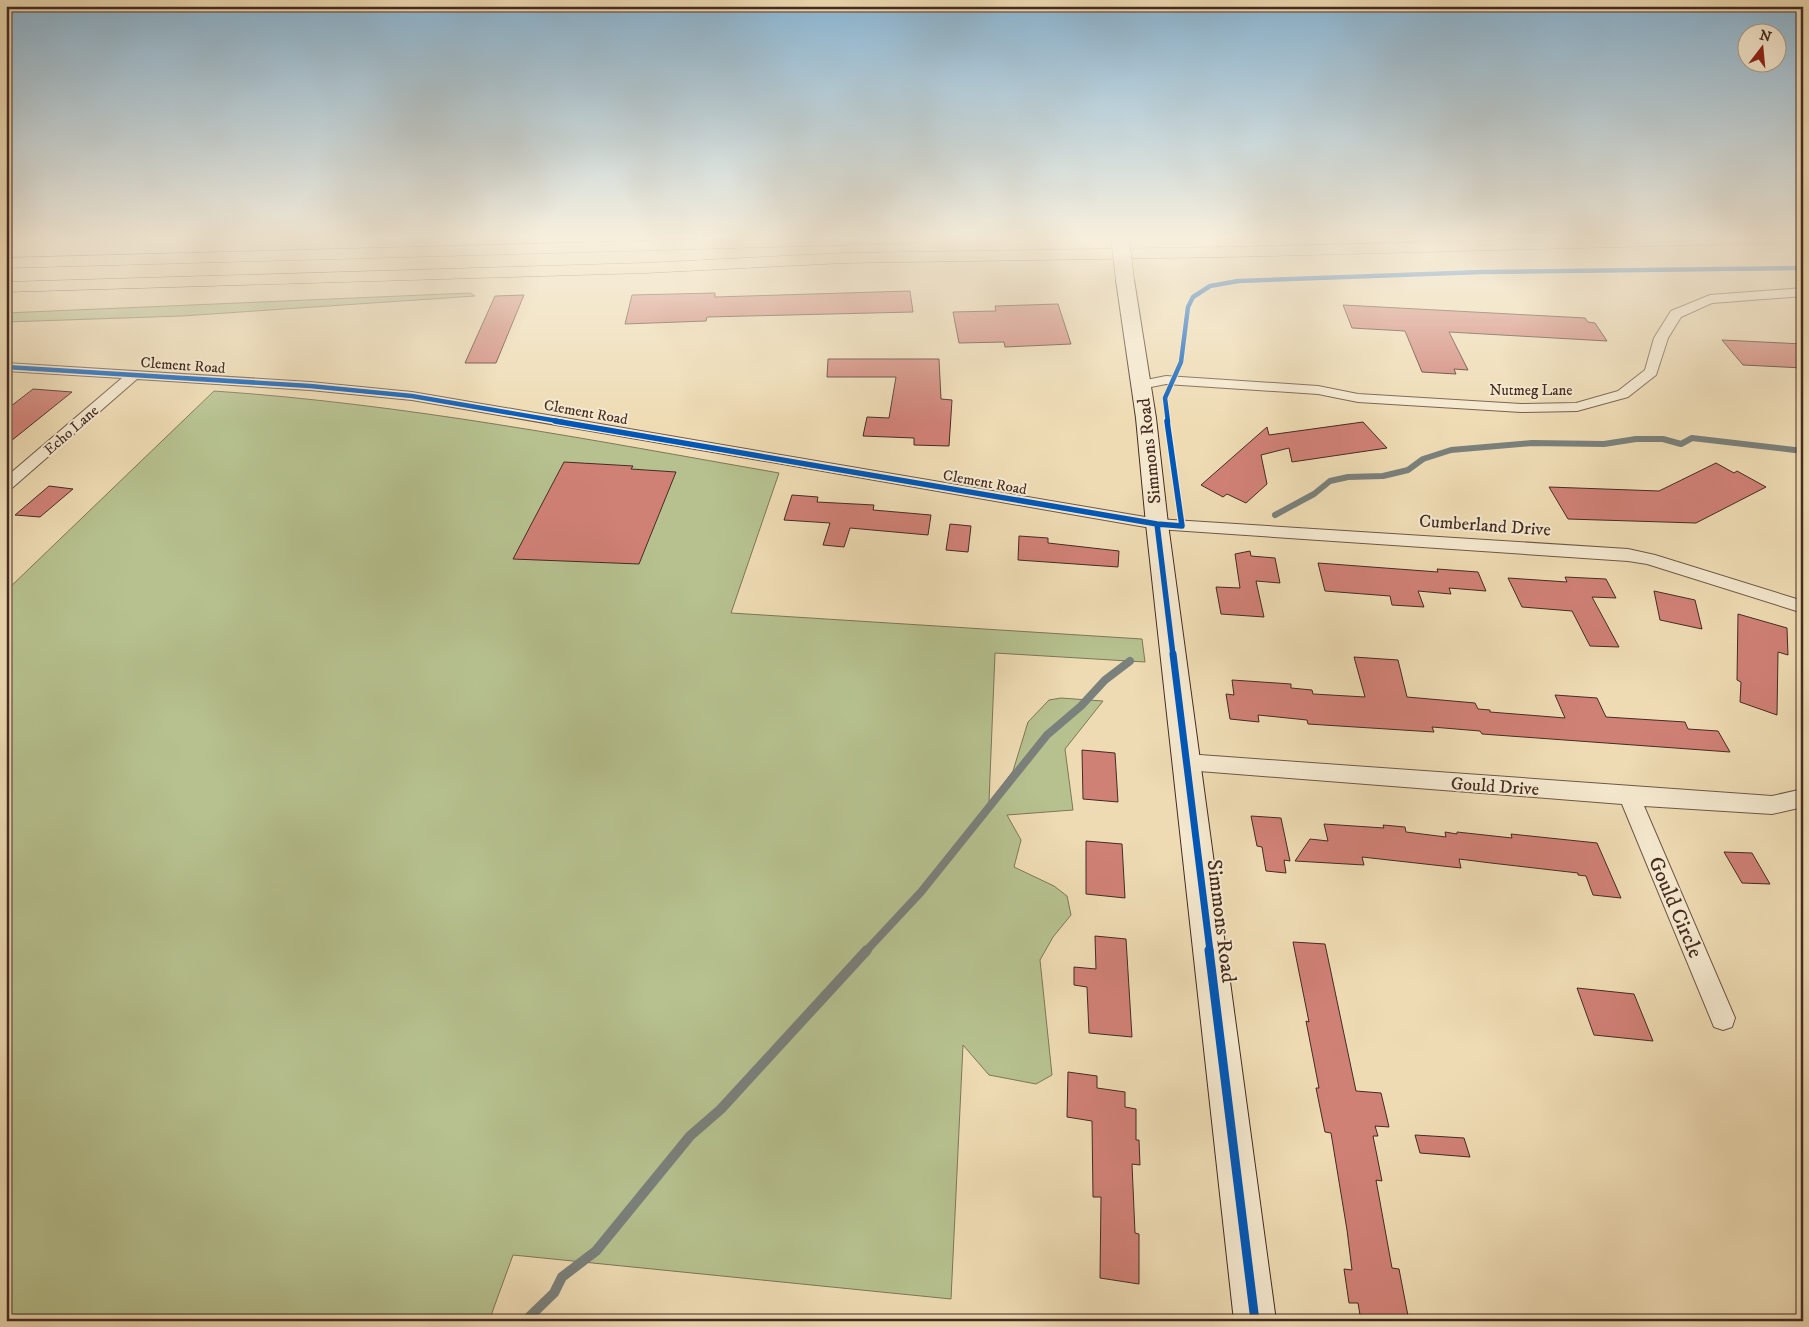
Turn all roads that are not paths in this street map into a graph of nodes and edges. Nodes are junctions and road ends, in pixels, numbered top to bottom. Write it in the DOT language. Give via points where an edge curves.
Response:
graph roads {
  1 [pos="113,300"];
  2 [pos="1128,300"];
  3 [pos="1708,300"];
  4 [pos="6,304"];
  5 [pos="6,367"];
  6 [pos="135,374"];
  7 [pos="1141,385"];
  8 [pos="6,485"];
  9 [pos="1157,524"];
  10 [pos="1803,607"];
  11 [pos="1186,762"];
  12 [pos="1628,796"];
  13 [pos="1803,798"];
  14 [pos="1723,1018"];
  15 [pos="1255,1321"];
  1 -- 4 [label="highway"];
  2 -- 7 [label="main road, Simmons Road, bridge"];
  3 -- 7 [label="street, Nutmeg Lane" via="1676,314 1662,338 1651,372 1623,394 1577,407 1521,408 1358,398 1337,401 1318,395 1167,392"];
  5 -- 6 [label="street, Clement Road"];
  6 -- 8 [label="street, Echo Lane"];
  6 -- 9 [label="street, Clement Road" via="412,396"];
  7 -- 9 [label="main road, Simmons Road"];
  9 -- 10 [label="street, Cumberland Drive" via="1628,555"];
  9 -- 11 [label="main road, Simmons Road"];
  11 -- 12 [label="street, Gould Drive"];
  11 -- 15 [label="main road, Simmons Road"];
  12 -- 13 [label="street, Gould Drive" via="1772,805"];
  12 -- 14 [label="street, Gould Circle"];
}
